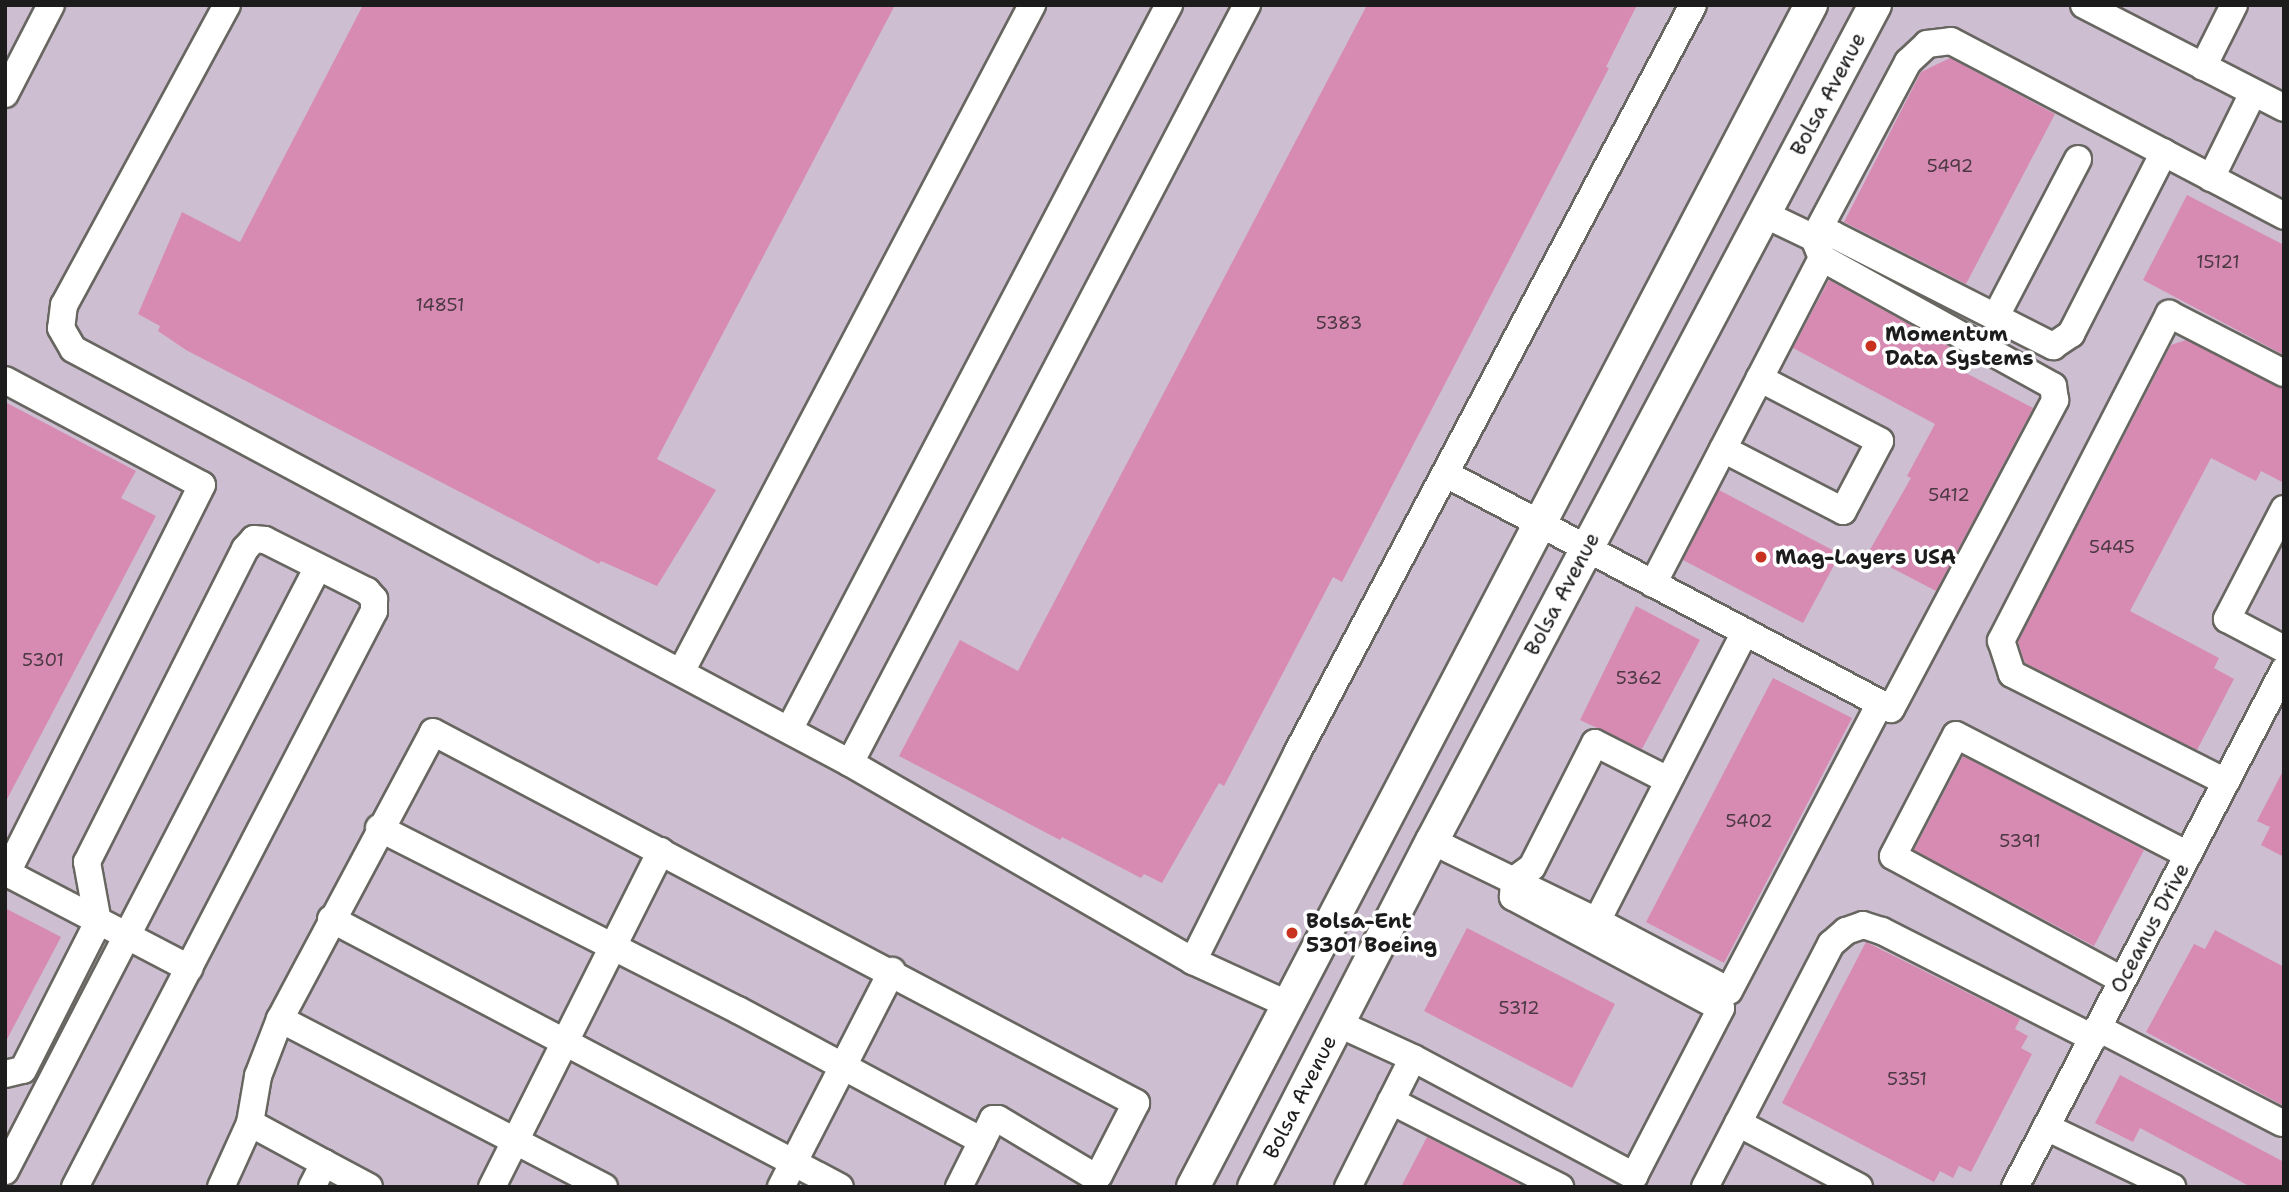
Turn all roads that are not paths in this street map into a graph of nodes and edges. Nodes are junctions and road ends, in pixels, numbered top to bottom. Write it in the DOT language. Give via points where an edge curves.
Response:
graph roads {
  1 [pos="51,5"];
  2 [pos="227,5"];
  3 [pos="1032,5"];
  4 [pos="1169,5"];
  5 [pos="1247,5"];
  6 [pos="1693,5"];
  7 [pos="1811,5"];
  8 [pos="1875,5"];
  9 [pos="2084,5"];
  10 [pos="2234,5"];
  11 [pos="12,66"];
  12 [pos="2203,67"];
  13 [pos="2253,93"];
  14 [pos="5,94"];
  15 [pos="2284,108"];
  16 [pos="2164,152"];
  17 [pos="2078,159"];
  18 [pos="2211,178"];
  19 [pos="1764,215"];
  20 [pos="2284,216"];
  21 [pos="1818,248"];
  22 [pos="1996,316"];
  23 [pos="2284,373"];
  24 [pos="1759,378"];
  25 [pos="5,380"];
  26 [pos="1723,449"];
  27 [pos="1446,474"];
  28 [pos="2284,509"];
  29 [pos="1540,525"];
  30 [pos="1585,549"];
  31 [pos="318,567"];
  32 [pos="1653,584"];
  33 [pos="1745,632"];
  34 [pos="2284,649"];
  35 [pos="2284,670"];
  36 [pos="681,672"];
  37 [pos="1880,703"];
  38 [pos="789,730"];
  39 [pos="850,763"];
  40 [pos="1668,780"];
  41 [pos="2226,782"];
  42 [pos="379,828"];
  43 [pos="1432,841"];
  44 [pos="661,851"];
  45 [pos="2188,855"];
  46 [pos="6,873"];
  47 [pos="1514,880"];
  48 [pos="331,919"];
  49 [pos="1597,921"];
  50 [pos="98,922"];
  51 [pos="127,936"];
  52 [pos="612,948"];
  53 [pos="1193,961"];
  54 [pos="189,968"];
  55 [pos="892,971"];
  56 [pos="2122,981"];
  57 [pos="1289,1005"];
  58 [pos="280,1019"];
  59 [pos="1337,1023"];
  60 [pos="2095,1033"];
  61 [pos="567,1043"];
  62 [pos="1413,1058"];
  63 [pos="844,1066"];
  64 [pos="5,1074"];
  65 [pos="1391,1101"];
  66 [pos="250,1123"];
  67 [pos="1738,1123"];
  68 [pos="2282,1123"];
  69 [pos="2046,1127"];
  70 [pos="517,1140"];
  71 [pos="982,1142"];
  72 [pos="324,1163"];
  73 [pos="5,1171"];
  74 [pos="788,1175"];
  75 [pos="75,1187"];
  76 [pos="221,1187"];
  77 [pos="312,1187"];
  78 [pos="369,1187"];
  79 [pos="492,1187"];
  80 [pos="604,1187"];
  81 [pos="840,1187"];
  82 [pos="959,1187"];
  83 [pos="1193,1187"];
  84 [pos="1254,1187"];
  85 [pos="1348,1187"];
  86 [pos="1560,1187"];
  87 [pos="1705,1187"];
  88 [pos="1859,1187"];
  89 [pos="2015,1187"];
  90 [pos="2172,1187"];
  1 -- 11 [label="street"];
  2 -- 36 [label="street" via="64,305 61,328 72,349"];
  3 -- 36 [label="street"];
  4 -- 38 [label="street"];
  5 -- 39 [label="street"];
  6 -- 27 [label="street"];
  7 -- 29 [label="main road"];
  8 -- 19 [label="main road, Bolsa Avenue"];
  9 -- 12 [label="street"];
  10 -- 12 [label="street"];
  11 -- 14 [label="street"];
  12 -- 13 [label="street"];
  13 -- 15 [label="street"];
  13 -- 18 [label="street"];
  16 -- 18 [label="street"];
  16 -- 21 [label="street" via="1951,41 1927,44 1908,62"];
  16 -- 22 [label="street" via="2071,334 2053,346"];
  17 -- 22 [label="street"];
  18 -- 20 [label="street"];
  19 -- 21 [label="street"];
  19 -- 30 [label="main road, Bolsa Avenue"];
  21 -- 22 [label="street" via="1834,235"];
  21 -- 24 [label="street"];
  21 -- 37 [label="street" via="2053,386 2054,400 1891,709"];
  23 -- 41 [label="street" via="2169,314 2001,641 2012,674"];
  24 -- 26 [label="street"];
  24 -- 26 [label="street" via="1880,441 1843,511"];
  25 -- 46 [label="street" via="202,485"];
  26 -- 32 [label="street"];
  27 -- 29 [label="street"];
  27 -- 53 [label="street" via="1297,753"];
  28 -- 34 [label="street" via="2227,619"];
  29 -- 30 [label="street"];
  29 -- 57 [label="main road"];
  30 -- 32 [label="street"];
  30 -- 43 [label="main road, Bolsa Avenue"];
  31 -- 50 [label="street" via="265,540 254,539 245,549 87,862"];
  31 -- 51 [label="street"];
  31 -- 54 [label="street" via="367,591 374,598 374,611"];
  32 -- 33 [label="street"];
  33 -- 37 [label="street"];
  33 -- 40 [label="street"];
  35 -- 41 [label="street, Oceanus Drive"];
  36 -- 38 [label="street"];
  37 -- 49 [label="street" via="1730,991"];
  38 -- 39 [label="street"];
  39 -- 53 [label="street"];
  40 -- 47 [label="street" via="1595,743 1532,867"];
  40 -- 49 [label="street"];
  41 -- 45 [label="street, Oceanus Drive"];
  42 -- 44 [label="street" via="433,732"];
  42 -- 48 [label="street"];
  42 -- 52 [label="street"];
  43 -- 47 [label="street"];
  43 -- 59 [label="main road, Bolsa Avenue"];
  44 -- 52 [label="street"];
  44 -- 55 [label="street"];
  45 -- 56 [label="street, Oceanus Drive"];
  45 -- 56 [label="street" via="1956,735 1893,856"];
  46 -- 50 [label="street"];
  47 -- 49 [label="street"];
  47 -- 62 [label="street" via="1513,897 1721,1008 1634,1177"];
  48 -- 58 [label="street"];
  48 -- 61 [label="street"];
  50 -- 51 [label="street"];
  50 -- 64 [label="street" via="23,1070"];
  51 -- 54 [label="street"];
  51 -- 73 [label="street"];
  52 -- 61 [label="street"];
  52 -- 63 [label="street"];
  53 -- 57 [label="street"];
  54 -- 75 [label="street"];
  55 -- 63 [label="street"];
  55 -- 71 [label="street" via="1132,1098 1137,1107 1095,1177 998,1119"];
  56 -- 60 [label="street, Oceanus Drive"];
  57 -- 59 [label="main road"];
  57 -- 83 [label="main road"];
  58 -- 66 [label="street" via="258,1076"];
  58 -- 70 [label="street"];
  59 -- 62 [label="street"];
  59 -- 84 [label="main road, Bolsa Avenue"];
  60 -- 67 [label="street" via="1863,925 1831,944"];
  60 -- 68 [label="street"];
  60 -- 69 [label="street, Oceanus Drive"];
  61 -- 70 [label="street"];
  61 -- 74 [label="street"];
  62 -- 65 [label="street"];
  63 -- 71 [label="street"];
  63 -- 74 [label="street"];
  65 -- 85 [label="street"];
  65 -- 86 [label="street"];
  66 -- 72 [label="street"];
  66 -- 76 [label="street"];
  67 -- 87 [label="street"];
  67 -- 88 [label="street"];
  69 -- 89 [label="street, Oceanus Drive"];
  69 -- 90 [label="street"];
  70 -- 79 [label="street"];
  70 -- 80 [label="street"];
  71 -- 82 [label="street"];
  72 -- 77 [label="street"];
  72 -- 78 [label="street"];
  74 -- 81 [label="street"];
}
